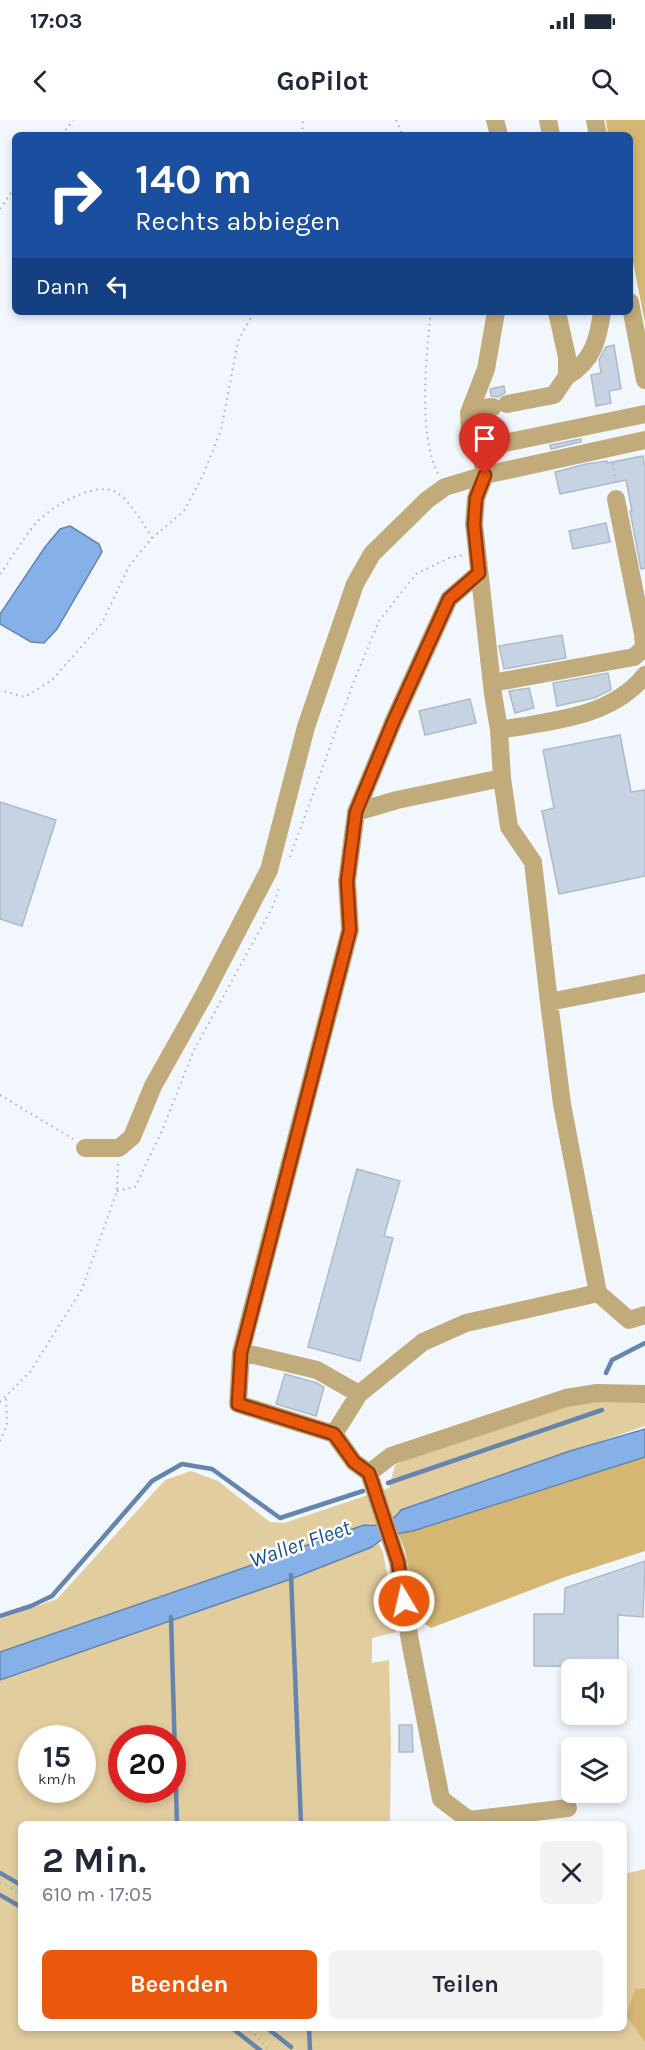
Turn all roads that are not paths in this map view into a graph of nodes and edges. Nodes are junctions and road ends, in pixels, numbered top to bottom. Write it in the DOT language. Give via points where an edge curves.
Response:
graph roads {
  1 [pos="495,315"];
  2 [pos="558,315"];
  3 [pos="602,315"];
  4 [pos="632,315"];
  5 [pos="567,376"];
  6 [pos="645,380"];
  7 [pos="645,414"];
  8 [pos="645,440"];
  9 [pos="486,447"];
  10 [pos="485,475"];
  11 [pos="616,499"];
  12 [pos="479,573"];
  13 [pos="645,675"];
  14 [pos="492,683"];
  15 [pos="499,730"];
  16 [pos="502,778"];
  17 [pos="356,812"];
  18 [pos="645,983"];
  19 [pos="549,1002"];
  20 [pos="85,1148"];
  21 [pos="598,1293"];
  22 [pos="645,1315"];
  23 [pos="241,1353"];
  24 [pos="359,1394"];
  25 [pos="645,1394"];
  26 [pos="334,1434"];
  27 [pos="369,1473"];
  28 [pos="568,1808"];
  1 -- 9 [label="street" via="486,369 468,413 474,439"];
  2 -- 5 [label="street"];
  3 -- 5 [label="street" via="593,349 581,368"];
  4 -- 6 [label="street"];
  5 -- 9 [label="street" via="554,395 489,407 484,422"];
  7 -- 9 [label="street"];
  8 -- 10 [label="street"];
  9 -- 10 [label="street"];
  10 -- 12 [label="street" via="476,498 474,524"];
  10 -- 20 [label="street" via="445,487 372,554 355,584 306,727 269,870 153,1086 132,1137 119,1148"];
  11 -- 14 [label="street" via="644,648 634,657"];
  12 -- 14 [label="street"];
  12 -- 17 [label="street" via="449,599"];
  13 -- 15 [label="street" via="617,701 580,715"];
  14 -- 15 [label="street"];
  15 -- 16 [label="street"];
  16 -- 17 [label="street"];
  16 -- 19 [label="street" via="509,827 533,862"];
  17 -- 23 [label="street" via="347,881 350,930"];
  18 -- 19 [label="street"];
  19 -- 21 [label="street" via="562,1104"];
  21 -- 22 [label="street" via="628,1320"];
  21 -- 24 [label="street" via="466,1323 423,1342"];
  23 -- 24 [label="street" via="317,1370"];
  23 -- 26 [label="street" via="238,1404"];
  24 -- 26 [label="street"];
  25 -- 27 [label="street" via="597,1393 566,1398 391,1456"];
  26 -- 27 [label="street" via="354,1462"];
  27 -- 28 [label="street" via="398,1562 441,1799 469,1820"];
}
